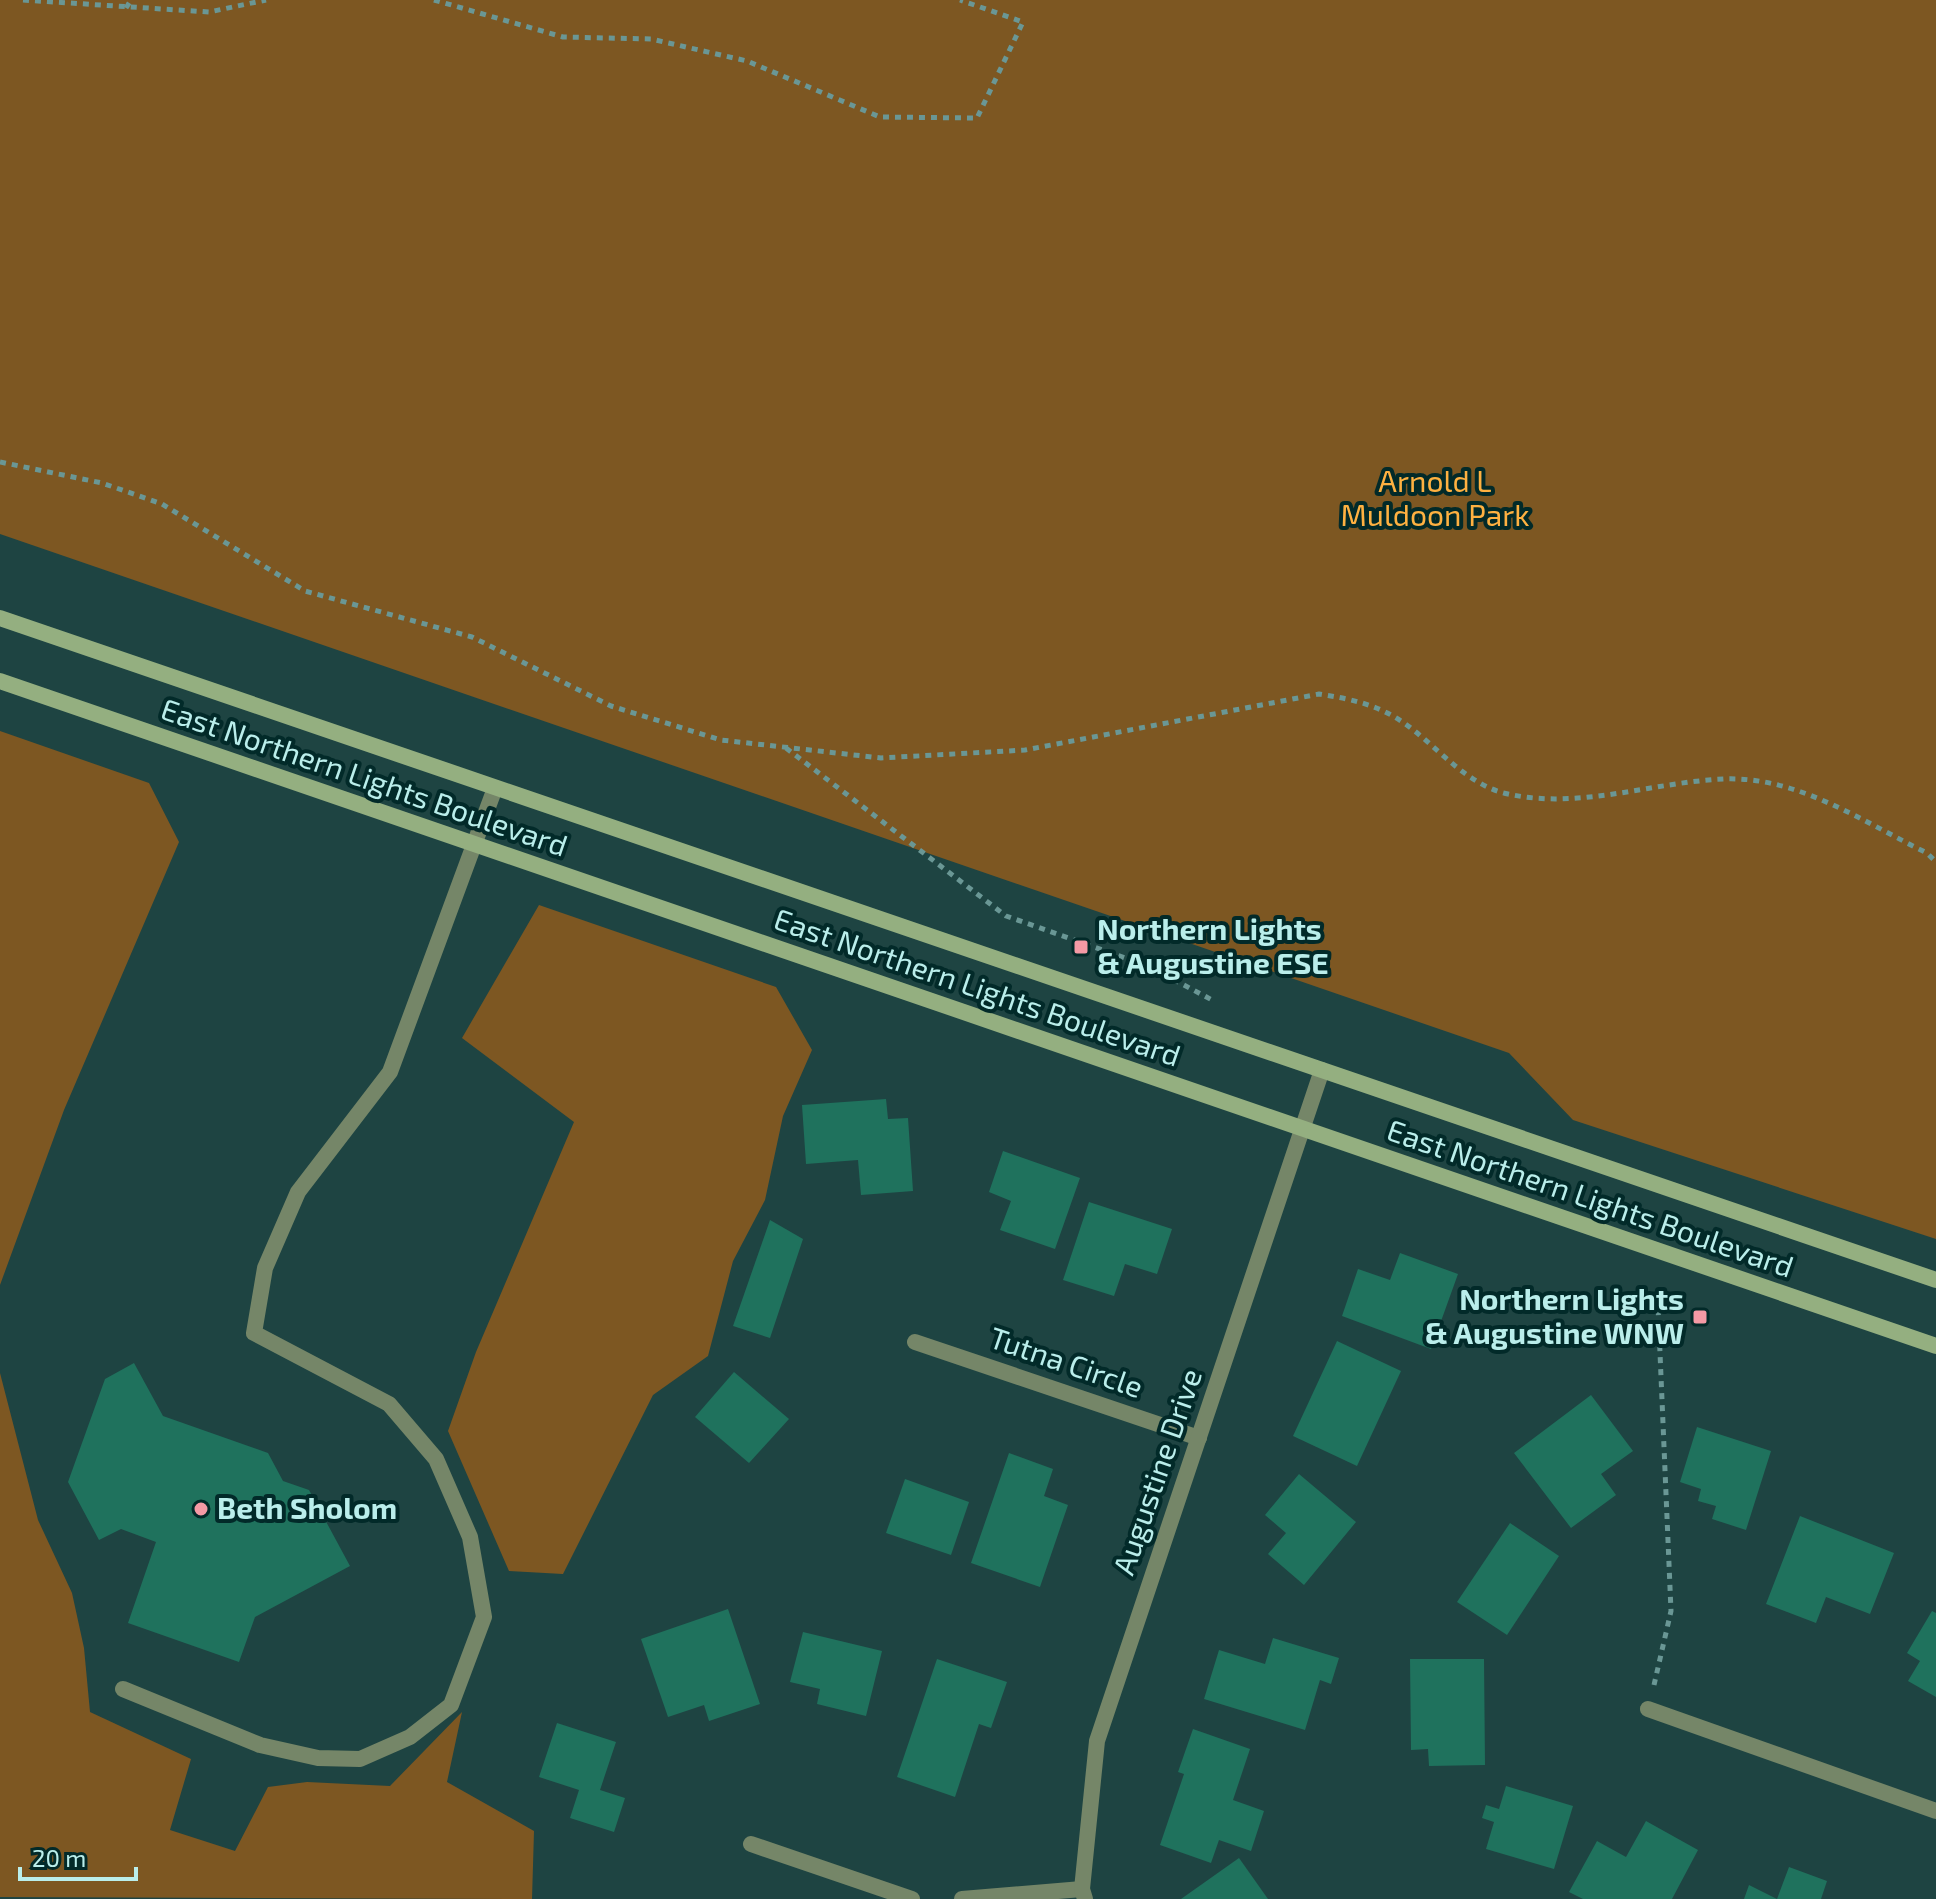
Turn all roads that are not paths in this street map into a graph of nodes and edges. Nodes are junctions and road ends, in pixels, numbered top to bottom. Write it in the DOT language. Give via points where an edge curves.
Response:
graph roads {
  1 [pos="0,618"];
  2 [pos="0,681"];
  3 [pos="495,788"];
  4 [pos="476,847"];
  5 [pos="1322,1070"];
  6 [pos="1302,1128"];
  7 [pos="1936,1280"];
  8 [pos="915,1342"];
  9 [pos="1936,1346"];
  10 [pos="1199,1438"];
  11 [pos="123,1689"];
  12 [pos="1648,1709"];
  13 [pos="1936,1811"];
  14 [pos="751,1844"];
  15 [pos="1084,1894"];
  16 [pos="912,1899"];
  17 [pos="962,1899"];
  1 -- 3 [label="main road, East Northern Lights Boulevard"];
  2 -- 4 [label="main road, East Northern Lights Boulevard"];
  3 -- 4 [label="street"];
  3 -- 5 [label="main road, East Northern Lights Boulevard"];
  4 -- 6 [label="main road, East Northern Lights Boulevard"];
  4 -- 11 [label="street" via="390,1072 298,1192 265,1268 254,1333 389,1404 436,1459 470,1537 484,1617 451,1705 410,1737 360,1759 318,1758 260,1745"];
  5 -- 6 [label="street, Augustine Drive"];
  5 -- 7 [label="main road, East Northern Lights Boulevard"];
  6 -- 9 [label="main road, East Northern Lights Boulevard"];
  6 -- 10 [label="street, Augustine Drive"];
  8 -- 10 [label="street, Tutna Circle"];
  10 -- 15 [label="street, Augustine Drive" via="1097,1741"];
  12 -- 13 [label="street"];
  14 -- 16 [label="street"];
  15 -- 17 [label="street"];
}
